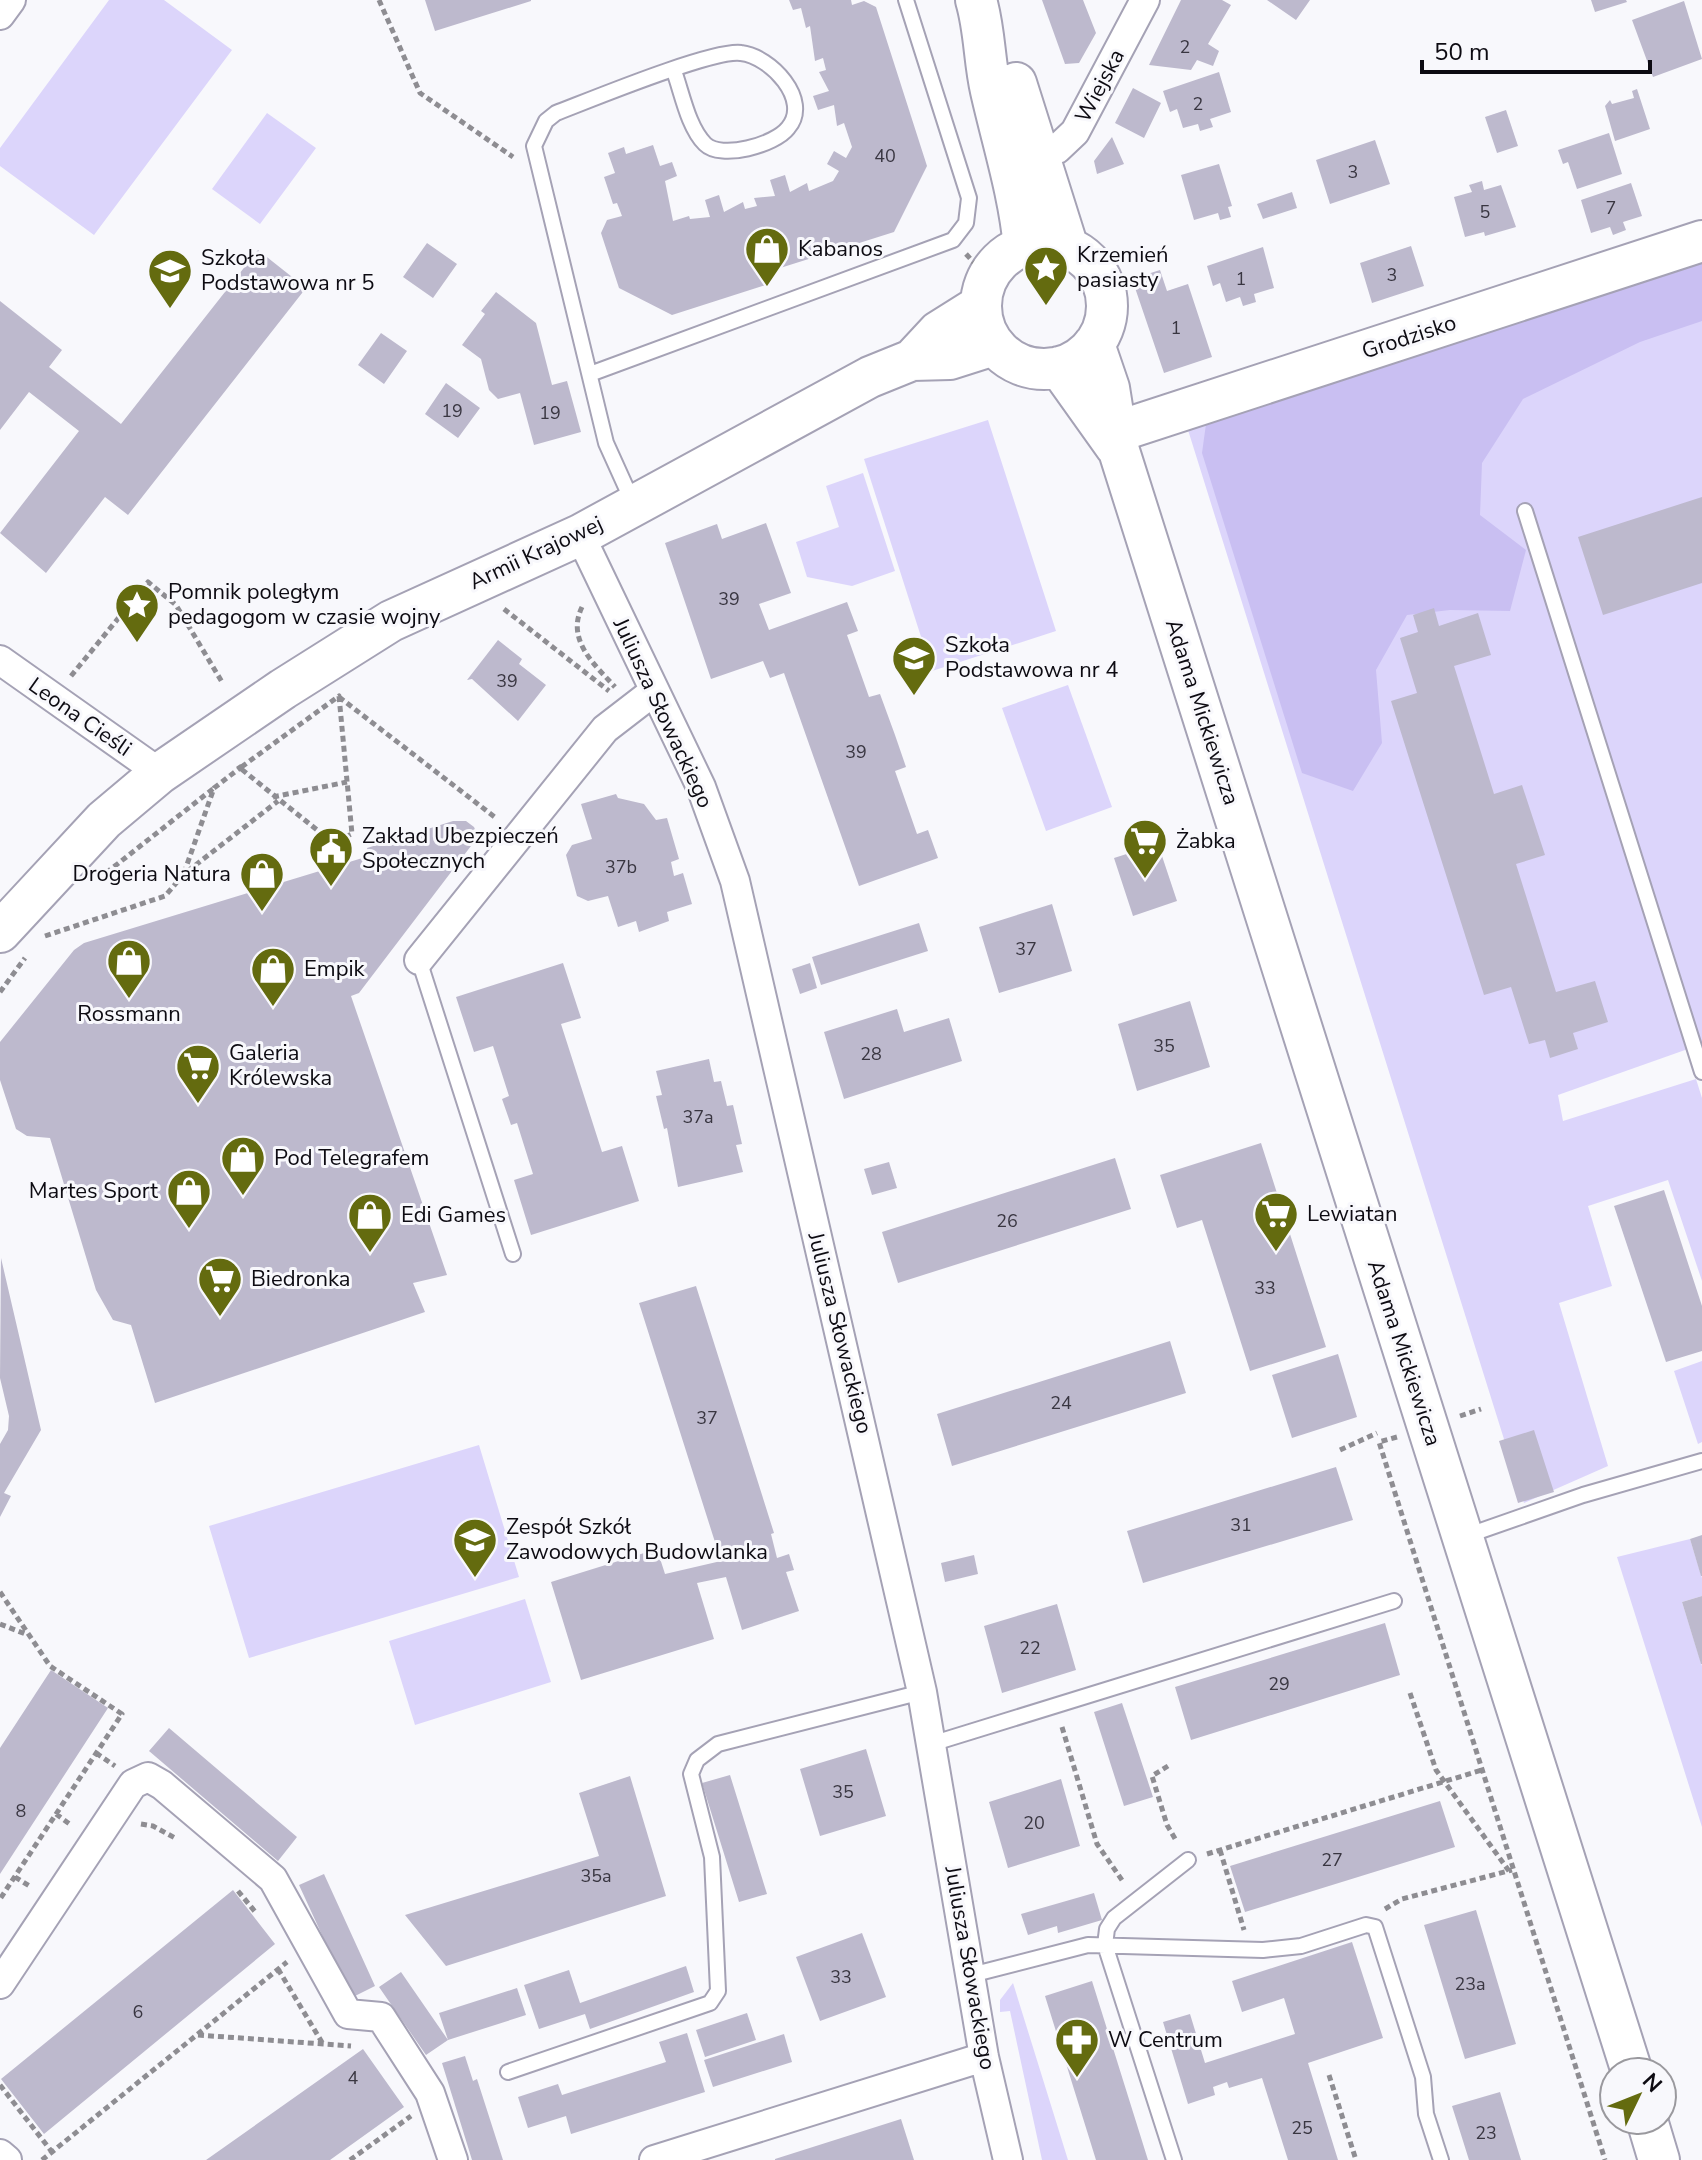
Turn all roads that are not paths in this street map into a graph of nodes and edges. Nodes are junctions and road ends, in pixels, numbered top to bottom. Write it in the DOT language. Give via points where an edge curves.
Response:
graph roads {
  1 [pos="11,0"];
  2 [pos="906,0"];
  3 [pos="1145,0"];
  4 [pos="979,10"];
  5 [pos="0,15"];
  6 [pos="674,71"];
  7 [pos="1038,155"];
  8 [pos="1702,241"];
  9 [pos="1024,247"];
  10 [pos="1068,248"];
  11 [pos="981,305"];
  12 [pos="1094,344"];
  13 [pos="994,345"];
  14 [pos="912,360"];
  15 [pos="1059,367"];
  16 [pos="590,374"];
  17 [pos="1118,441"];
  18 [pos="634,505"];
  19 [pos="1525,511"];
  20 [pos="580,535"];
  21 [pos="0,660"];
  22 [pos="653,692"];
  23 [pos="160,773"];
  24 [pos="16,940"];
  25 [pos="419,960"];
  26 [pos="1702,1072"];
  27 [pos="513,1254"];
  28 [pos="1702,1461"];
  29 [pos="1463,1537"];
  30 [pos="1394,1601"];
  31 [pos="922,1692"];
  32 [pos="931,1744"];
  33 [pos="1188,1860"];
  34 [pos="1105,1945"];
  35 [pos="971,1975"];
  36 [pos="0,1984"];
  37 [pos="1627,2056"];
  38 [pos="984,2057"];
  39 [pos="508,2072"];
  40 [pos="1652,2136"];
  41 [pos="0,2154"];
  42 [pos="7,2160"];
  43 [pos="453,2160"];
  44 [pos="654,2160"];
  45 [pos="1008,2160"];
  46 [pos="1174,2160"];
  47 [pos="1441,2160"];
  48 [pos="1659,2160"];
  1 -- 5 [label="street"];
  2 -- 16 [label="lane" via="969,198 966,223 953,240"];
  3 -- 7 [label="street, Wiejska" via="1075,132 1057,149"];
  4 -- 7 [label="street" via="1015,81"];
  4 -- 9 [label="street" via="990,88 1016,182"];
  6 -- 6 [label="lane" via="725,54 758,57 785,81 794,118 778,137 718,152 696,131"];
  6 -- 16 [label="lane" via="556,113 534,146"];
  7 -- 10 [label="street"];
  8 -- 17 [label="street, Grodzisko"];
  9 -- 10 [label="street"];
  9 -- 11 [label="street" via="993,268"];
  10 -- 12 [label="street" via="1094,268 1104,290 1107,314"];
  11 -- 13 [label="street"];
  11 -- 14 [label="street, Armii Krajowej" via="938,332"];
  12 -- 15 [label="street"];
  12 -- 17 [label="street, Adama Mickiewicza"];
  13 -- 14 [label="street, Armii Krajowej" via="950,359"];
  13 -- 15 [label="street" via="1020,365"];
  14 -- 18 [label="street, Armii Krajowej" via="870,377"];
  15 -- 17 [label="street, Adama Mickiewicza"];
  16 -- 18 [label="lane" via="606,443"];
  17 -- 29 [label="street, Adama Mickiewicza"];
  18 -- 20 [label="street, Armii Krajowej"];
  19 -- 26 [label="lane"];
  20 -- 22 [label="street, Juliusza Słowackiego"];
  20 -- 23 [label="street, Armii Krajowej" via="391,621"];
  21 -- 23 [label="street, Leona Cieśli"];
  22 -- 25 [label="street" via="605,729"];
  22 -- 31 [label="street, Juliusza Słowackiego" via="701,787 735,881"];
  23 -- 24 [label="street, Armii Krajowej" via="104,820"];
  25 -- 27 [label="lane"];
  28 -- 29 [label="lane"];
  29 -- 37 [label="street, Adama Mickiewicza"];
  30 -- 32 [label="lane"];
  31 -- 32 [label="street, Juliusza Słowackiego"];
  31 -- 39 [label="lane" via="718,1744 697,1760 691,1774 712,1857 718,1991 710,2003"];
  32 -- 35 [label="street, Juliusza Słowackiego"];
  33 -- 34 [label="lane" via="1114,1918"];
  34 -- 35 [label="lane" via="1068,1948"];
  34 -- 46 [label="lane"];
  34 -- 47 [label="lane" via="1250,1950 1301,1946 1366,1925 1375,1927 1423,2077 1426,2114"];
  35 -- 38 [label="street, Juliusza Słowackiego"];
  36 -- 43 [label="street" via="133,1784 148,1777 273,1879 348,2014 381,2017"];
  38 -- 44 [label="street"];
  38 -- 45 [label="street, Juliusza Słowackiego"];
  40 -- 48 [label="street"];
  41 -- 42 [label="street"];
}
